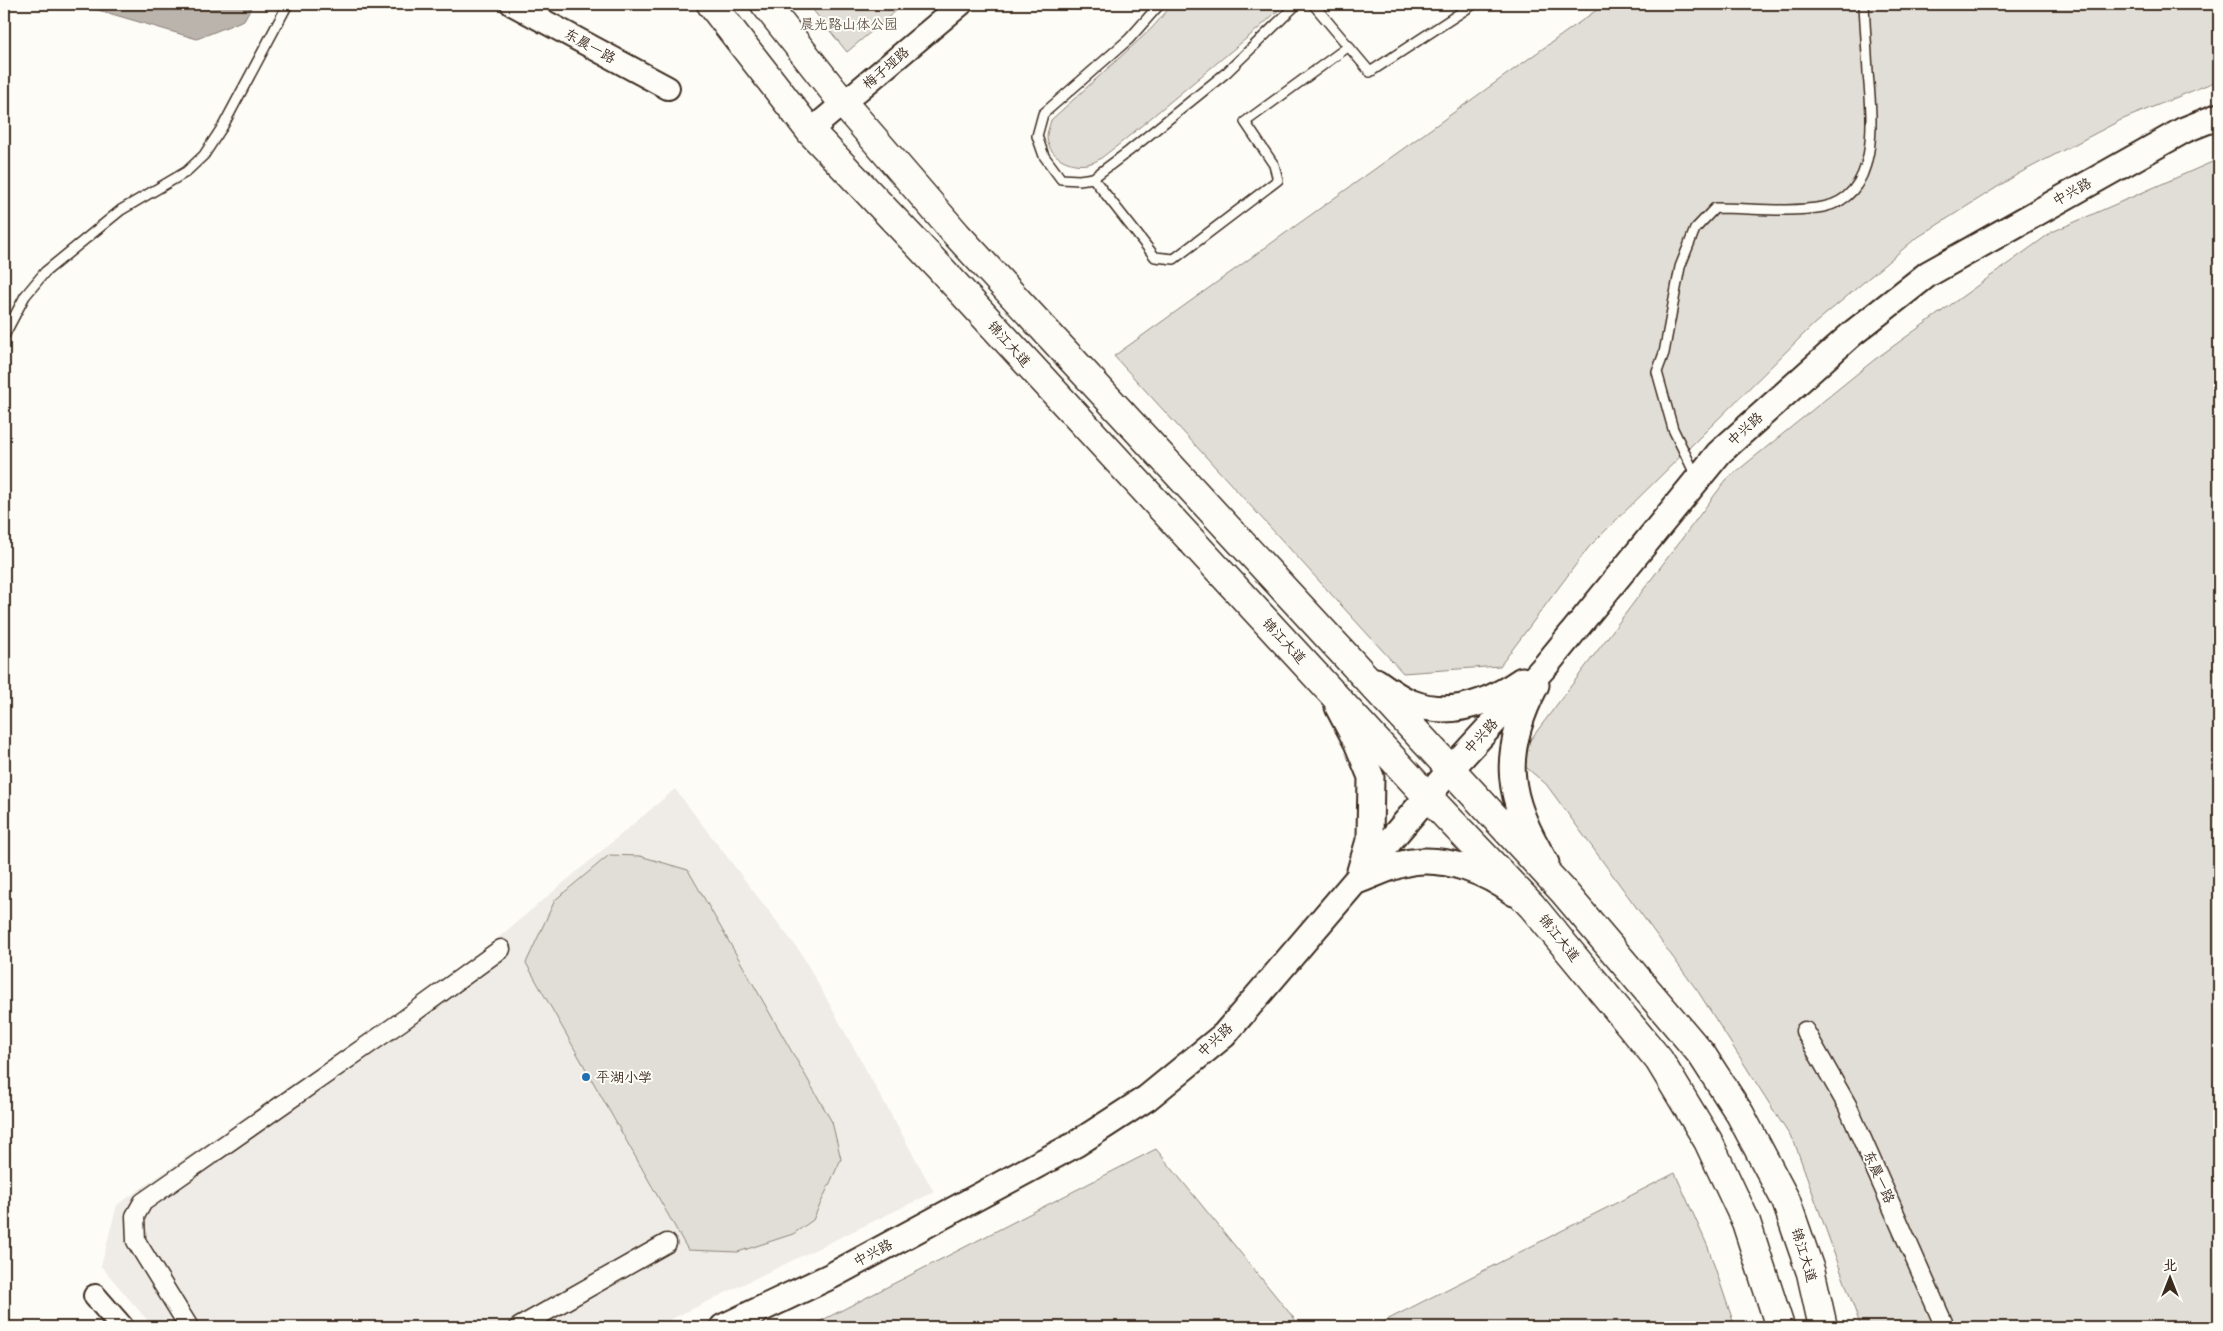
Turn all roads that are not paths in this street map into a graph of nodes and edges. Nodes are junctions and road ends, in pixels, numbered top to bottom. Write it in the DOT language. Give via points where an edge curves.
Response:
graph roads {
  1 [pos="288,4"];
  2 [pos="512,4"];
  3 [pos="711,4"];
  4 [pos="765,4"];
  5 [pos="960,4"];
  6 [pos="1160,4"];
  7 [pos="1297,4"];
  8 [pos="1313,4"];
  9 [pos="1474,4"];
  10 [pos="1864,4"];
  11 [pos="1349,46"];
  12 [pos="668,88"];
  13 [pos="844,104"];
  14 [pos="2219,116"];
  15 [pos="810,131"];
  16 [pos="1093,178"];
  17 [pos="4,336"];
  18 [pos="1698,479"];
  19 [pos="1547,664"];
  20 [pos="1360,671"];
  21 [pos="1330,692"];
  22 [pos="1451,769"];
  23 [pos="1428,797"];
  24 [pos="1357,880"];
  25 [pos="1564,891"];
  26 [pos="1532,906"];
  27 [pos="501,949"];
  28 [pos="1805,1031"];
  29 [pos="667,1243"];
  30 [pos="95,1296"];
  31 [pos="122,1327"];
  32 [pos="189,1327"];
  33 [pos="519,1327"];
  34 [pos="723,1327"];
  35 [pos="1780,1327"];
  36 [pos="1823,1327"];
  37 [pos="1945,1327"];
  1 -- 17 [label="lane" via="223,126 204,155 186,172 121,210 45,272 25,296"];
  2 -- 12 [label="street, 东晨一路"];
  3 -- 15 [label="main road, 锦江大道"];
  4 -- 13 [label="main road, 锦江大道"];
  5 -- 13 [label="street, 梅子垭路"];
  6 -- 16 [label="lane" via="1129,39 1043,114 1037,136 1044,156 1061,179"];
  7 -- 16 [label="lane" via="1227,72"];
  8 -- 11 [label="lane"];
  9 -- 11 [label="lane" via="1370,72"];
  10 -- 18 [label="lane" via="1872,128 1868,155 1859,181 1846,198 1824,207 1715,208 1695,229 1680,267 1664,353 1657,372 1673,429"];
  11 -- 16 [label="lane" via="1245,122 1274,165 1278,180 1174,259 1155,257"];
  13 -- 15 [label="street, 梅子垭路"];
  13 -- 20 [label="main road, 锦江大道" via="957,235"];
  14 -- 18 [label="main road, 中兴路" via="2184,130 1928,274 1853,333 1719,453"];
  15 -- 21 [label="main road, 锦江大道"];
  18 -- 19 [label="main road, 中兴路"];
  19 -- 20 [label="main road" via="1506,691 1475,705 1449,710 1413,704"];
  19 -- 22 [label="main road, 中兴路"];
  19 -- 25 [label="main road" via="1526,705 1515,740 1511,775 1530,837"];
  20 -- 22 [label="main road, 锦江大道"];
  21 -- 23 [label="main road, 锦江大道"];
  21 -- 24 [label="main road" via="1371,777 1370,837"];
  22 -- 23 [label="main road, 中兴路"];
  22 -- 25 [label="main road, 锦江大道"];
  23 -- 24 [label="main road, 中兴路"];
  23 -- 26 [label="main road, 锦江大道"];
  24 -- 26 [label="main road" via="1412,862 1450,862 1500,882"];
  24 -- 34 [label="main road, 中兴路" via="1224,1035 1147,1098 1067,1149 831,1276"];
  25 -- 36 [label="main road, 锦江大道" via="1702,1055 1740,1114 1786,1201 1811,1273"];
  26 -- 35 [label="main road, 锦江大道" via="1659,1060 1708,1141 1746,1222"];
  27 -- 32 [label="street" via="143,1202 135,1216 136,1241"];
  28 -- 37 [label="street, 东晨一路" via="1846,1105"];
  29 -- 33 [label="street"];
  30 -- 31 [label="street"];
}
